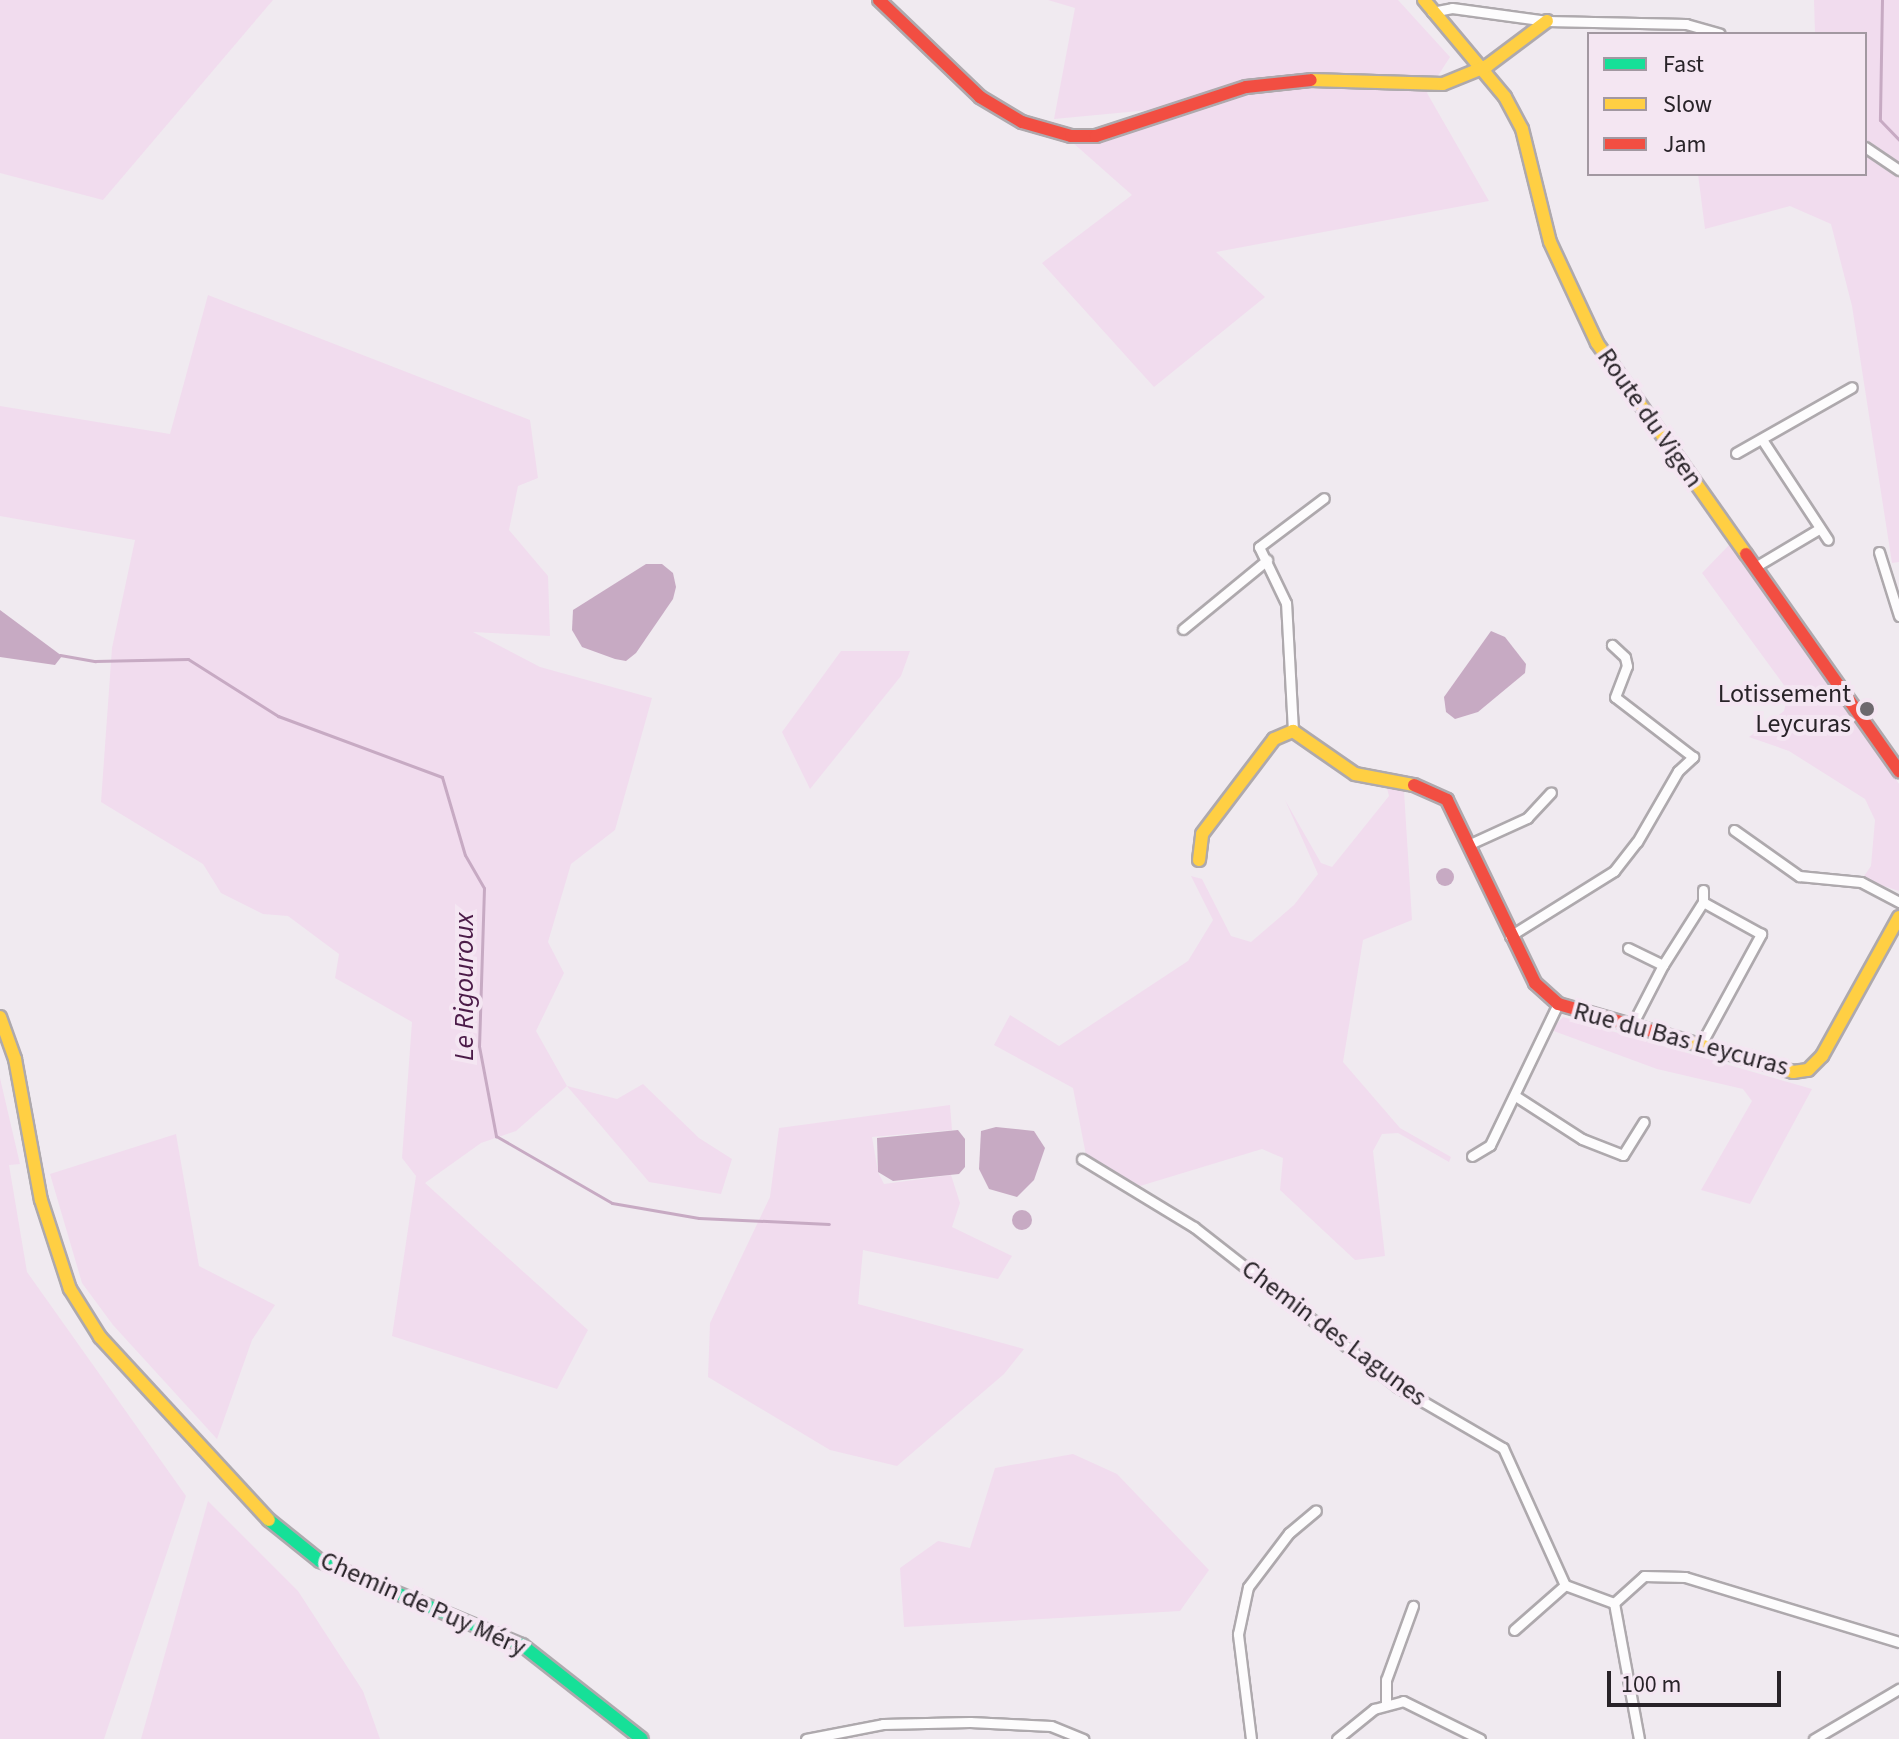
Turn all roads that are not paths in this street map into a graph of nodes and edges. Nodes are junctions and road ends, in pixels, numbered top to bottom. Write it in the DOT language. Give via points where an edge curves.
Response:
graph roads {
  1 [pos="879,0"];
  2 [pos="1424,0"];
  3 [pos="1432,12"];
  4 [pos="1547,21"];
  5 [pos="1713,32"];
  6 [pos="1482,68"];
  7 [pos="1867,148"];
  8 [pos="1899,170"];
  9 [pos="1852,387"];
  10 [pos="1763,441"];
  11 [pos="1736,453"];
  12 [pos="1324,498"];
  13 [pos="1819,529"];
  14 [pos="1828,540"];
  15 [pos="1879,552"];
  16 [pos="1267,560"];
  17 [pos="1755,567"];
  18 [pos="1899,616"];
  19 [pos="1183,629"];
  20 [pos="1612,645"];
  21 [pos="1293,731"];
  22 [pos="1899,771"];
  23 [pos="1551,792"];
  24 [pos="1734,830"];
  25 [pos="1470,844"];
  26 [pos="1199,860"];
  27 [pos="1703,890"];
  28 [pos="1703,902"];
  29 [pos="1899,902"];
  30 [pos="1899,917"];
  31 [pos="1510,936"];
  32 [pos="1628,948"];
  33 [pos="1663,965"];
  34 [pos="1558,1004"];
  35 [pos="0,1017"];
  36 [pos="1631,1027"];
  37 [pos="1700,1046"];
  38 [pos="1517,1097"];
  39 [pos="1644,1122"];
  40 [pos="1472,1156"];
  41 [pos="1082,1159"];
  42 [pos="1316,1510"];
  43 [pos="1565,1585"];
  44 [pos="1614,1603"];
  45 [pos="1413,1606"];
  46 [pos="1514,1630"];
  47 [pos="1899,1642"];
  48 [pos="1899,1689"];
  49 [pos="1386,1705"];
  50 [pos="642,1739"];
  51 [pos="806,1739"];
  52 [pos="1082,1739"];
  53 [pos="1251,1739"];
  54 [pos="1337,1739"];
  55 [pos="1480,1739"];
  56 [pos="1639,1739"];
  57 [pos="1814,1739"];
  1 -- 6 [label="street" via="980,97 1046,132 1096,136 1246,87 1337,77 1425,85"];
  2 -- 3 [label="street, Route du Vigen"];
  3 -- 4 [label="street" via="1452,8"];
  3 -- 6 [label="street, Route du Vigen"];
  4 -- 5 [label="street" via="1686,24"];
  4 -- 6 [label="street"];
  6 -- 17 [label="street, Route du Vigen" via="1522,129 1550,242 1580,313"];
  7 -- 8 [label="street"];
  9 -- 10 [label="street"];
  10 -- 11 [label="street"];
  10 -- 13 [label="street"];
  12 -- 16 [label="street" via="1259,547"];
  13 -- 14 [label="street"];
  13 -- 17 [label="street"];
  15 -- 18 [label="street"];
  16 -- 19 [label="street"];
  16 -- 21 [label="street" via="1286,603"];
  17 -- 22 [label="street, Route du Vigen"];
  20 -- 31 [label="street" via="1627,666 1615,697 1693,757 1678,771 1614,871"];
  21 -- 25 [label="street, Rue du Bas Leycuras" via="1355,774 1407,782 1447,800"];
  21 -- 26 [label="street" via="1274,739 1202,834"];
  23 -- 25 [label="street" via="1527,818"];
  24 -- 29 [label="street" via="1799,876 1861,882"];
  25 -- 31 [label="street, Rue du Bas Leycuras"];
  27 -- 28 [label="street"];
  28 -- 33 [label="street"];
  28 -- 37 [label="street" via="1761,934"];
  30 -- 37 [label="street, Rue du Bas Leycuras" via="1822,1056 1808,1070 1793,1072"];
  31 -- 34 [label="street, Rue du Bas Leycuras" via="1535,983"];
  32 -- 33 [label="street"];
  33 -- 36 [label="street"];
  34 -- 36 [label="street, Rue du Bas Leycuras"];
  34 -- 38 [label="street"];
  35 -- 50 [label="street, Chemin de Puy Méry" via="15,1059 41,1200 70,1289 100,1337 279,1530 346,1574 522,1645"];
  36 -- 37 [label="street, Rue du Bas Leycuras"];
  38 -- 39 [label="street" via="1582,1139 1623,1155"];
  38 -- 40 [label="street" via="1490,1145"];
  41 -- 43 [label="street, Chemin des Lagunes" via="1194,1227 1398,1387 1503,1448"];
  42 -- 53 [label="street" via="1289,1533 1248,1587 1238,1634"];
  43 -- 44 [label="street"];
  43 -- 46 [label="street"];
  44 -- 47 [label="street" via="1644,1576 1685,1577"];
  44 -- 56 [label="street"];
  45 -- 49 [label="street" via="1386,1680"];
  48 -- 57 [label="street"];
  49 -- 54 [label="street"];
  49 -- 55 [label="street" via="1420,1705"];
  51 -- 52 [label="street" via="883,1724 970,1722 1051,1726"];
}
